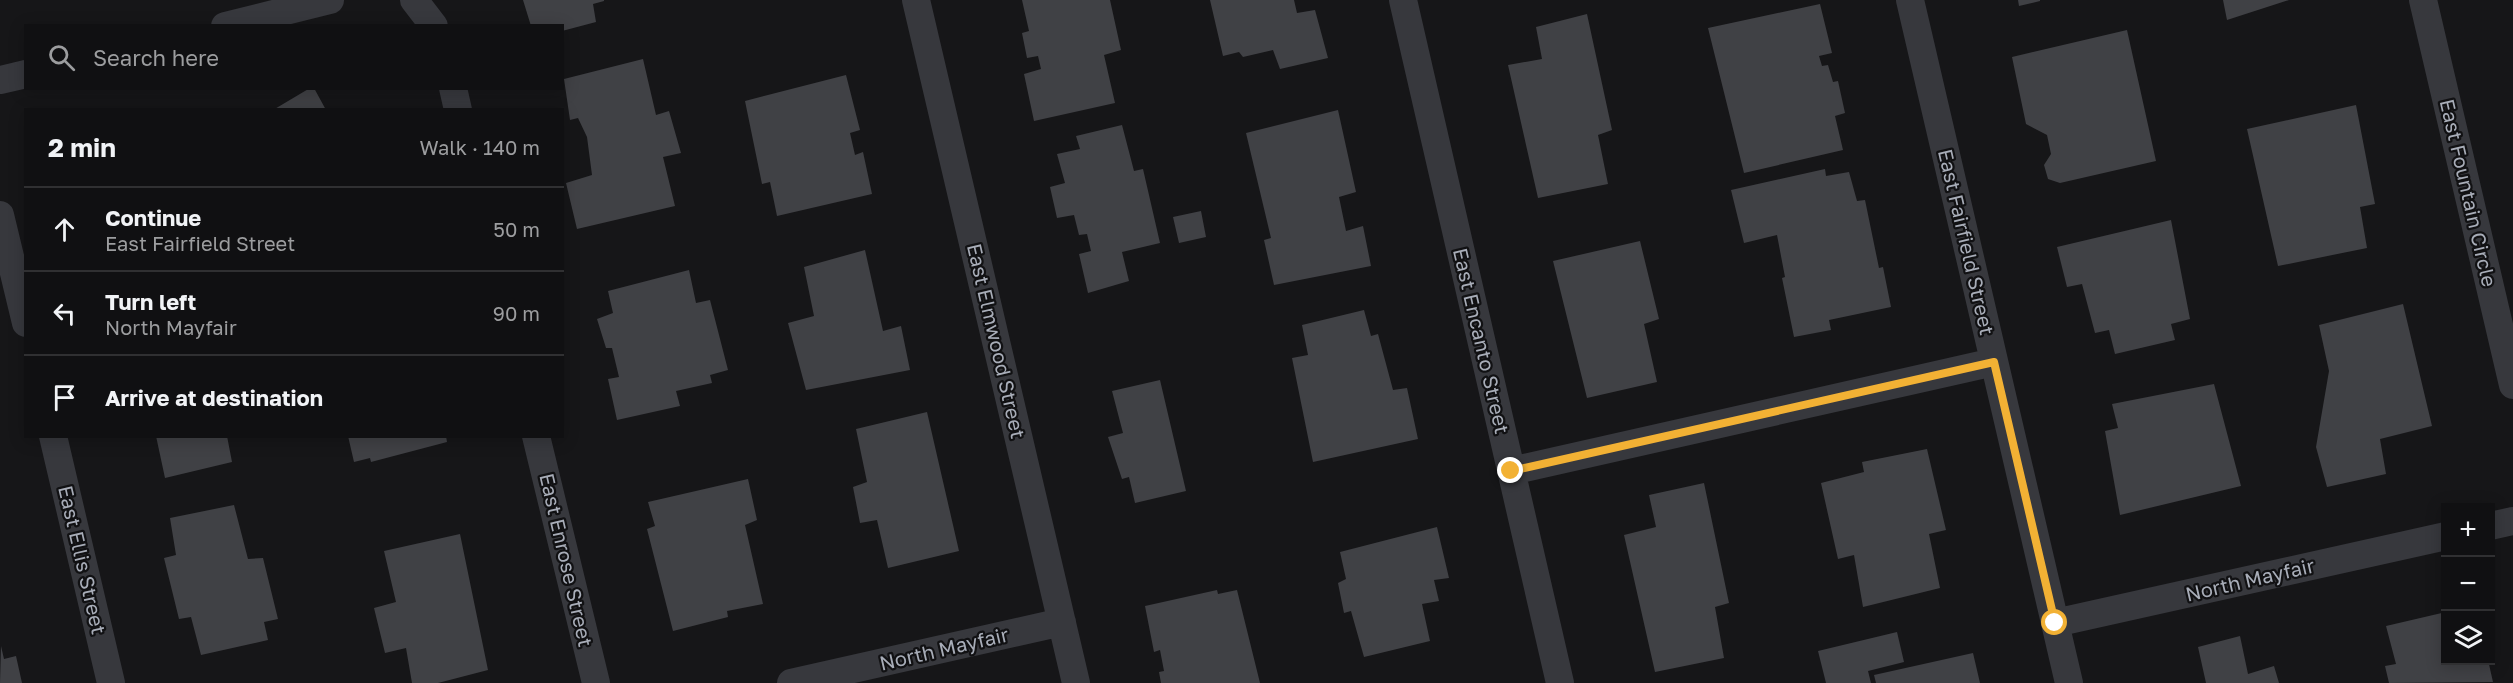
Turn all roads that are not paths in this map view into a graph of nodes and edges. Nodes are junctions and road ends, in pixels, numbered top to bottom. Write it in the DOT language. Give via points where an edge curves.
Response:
graph roads {
  1 [pos="330,0"];
  2 [pos="414,0"];
  3 [pos="916,0"];
  4 [pos="1403,0"];
  5 [pos="1910,0"];
  6 [pos="2423,0"];
  7 [pos="233,24"];
  8 [pos="432,24"];
  9 [pos="24,74"];
  10 [pos="0,80"];
  11 [pos="453,90"];
  12 [pos="458,108"];
  13 [pos="0,215"];
  14 [pos="24,315"];
  15 [pos="1994,362"];
  16 [pos="2513,385"];
  17 [pos="52,438"];
  18 [pos="536,438"];
  19 [pos="1511,471"];
  20 [pos="2513,521"];
  21 [pos="2495,525"];
  22 [pos="2441,538"];
  23 [pos="1062,622"];
  24 [pos="2055,623"];
  25 [pos="111,683"];
  26 [pos="596,683"];
  27 [pos="790,683"];
  28 [pos="1076,683"];
  29 [pos="1560,683"];
  30 [pos="2069,683"];
  1 -- 7 [label="street"];
  2 -- 8 [label="street"];
  3 -- 23 [label="street, East Elmwood Street"];
  4 -- 19 [label="street, East Encanto Street"];
  5 -- 15 [label="street, East Fairfield Street"];
  6 -- 16 [label="street, East Fountain Circle"];
  9 -- 10 [label="street"];
  11 -- 12 [label="street"];
  13 -- 14 [label="street"];
  15 -- 19 [label="street"];
  15 -- 24 [label="street, East Fairfield Street"];
  17 -- 25 [label="street, East Ellis Street"];
  18 -- 26 [label="street, East Enrose Street"];
  19 -- 29 [label="street, East Encanto Street"];
  20 -- 21 [label="street"];
  22 -- 24 [label="street, North Mayfair"];
  23 -- 27 [label="street, North Mayfair"];
  23 -- 28 [label="street, East Elmwood Street"];
  24 -- 30 [label="street, East Fairfield Street"];
}
